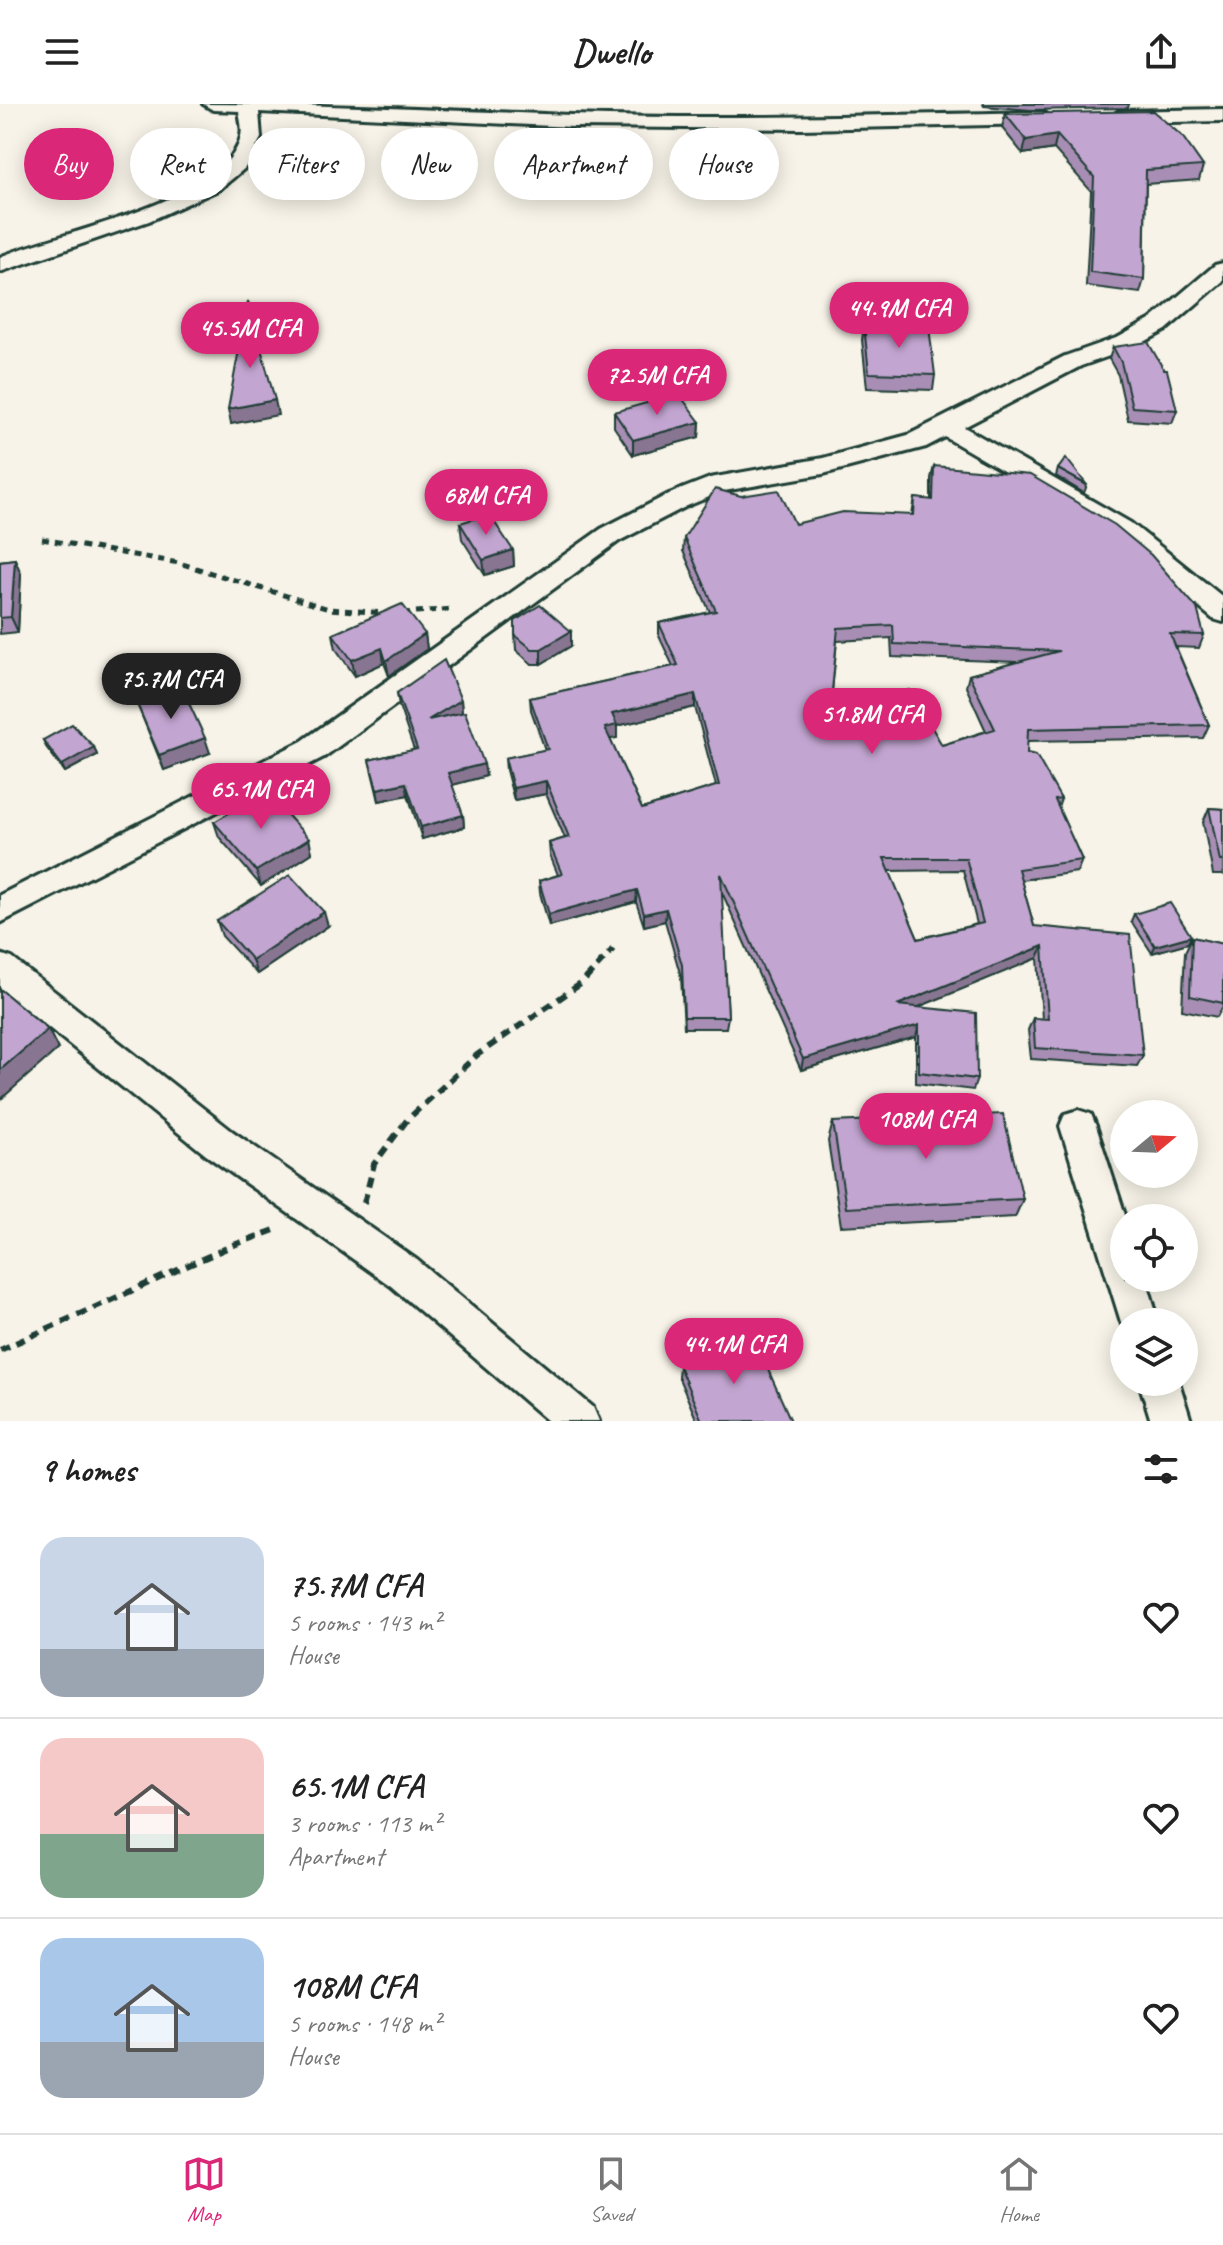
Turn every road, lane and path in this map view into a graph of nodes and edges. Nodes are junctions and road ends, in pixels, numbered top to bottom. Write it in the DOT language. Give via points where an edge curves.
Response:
graph roads {
  1 [pos="213,104"];
  2 [pos="249,107"];
  3 [pos="1223,115"];
  4 [pos="1098,117"];
  5 [pos="1067,118"];
  6 [pos="0,265"];
  7 [pos="1223,270"];
  8 [pos="947,427"];
  9 [pos="42,539"];
  10 [pos="464,608"];
  11 [pos="1223,612"];
  12 [pos="0,910"];
  13 [pos="613,949"];
  14 [pos="0,968"];
  15 [pos="1078,1126"];
  16 [pos="318,1213"];
  17 [pos="1110,1226"];
  18 [pos="355,1239"];
  19 [pos="0,1350"];
  20 [pos="1163,1396"];
  21 [pos="579,1421"];
  22 [pos="1171,1421"];
  1 -- 2 [label="street"];
  2 -- 5 [label="street" via="573,121"];
  2 -- 6 [label="street" via="251,138 231,172 194,198 25,252"];
  3 -- 4 [label="street"];
  7 -- 8 [label="street" via="1158,325 1073,361"];
  8 -- 11 [label="street" via="1110,521"];
  8 -- 12 [label="street" via="917,441 823,466 719,484 678,500 610,535 313,749"];
  9 -- 10 [label="path" via="179,563 329,609 378,614"];
  13 -- 18 [label="path" via="582,983 477,1055 407,1120 374,1164"];
  14 -- 16 [label="street" via="219,1143"];
  15 -- 17 [label="street"];
  16 -- 18 [label="street"];
  16 -- 19 [label="path" via="231,1246"];
  18 -- 21 [label="street" via="404,1273"];
  20 -- 22 [label="street"];
}
